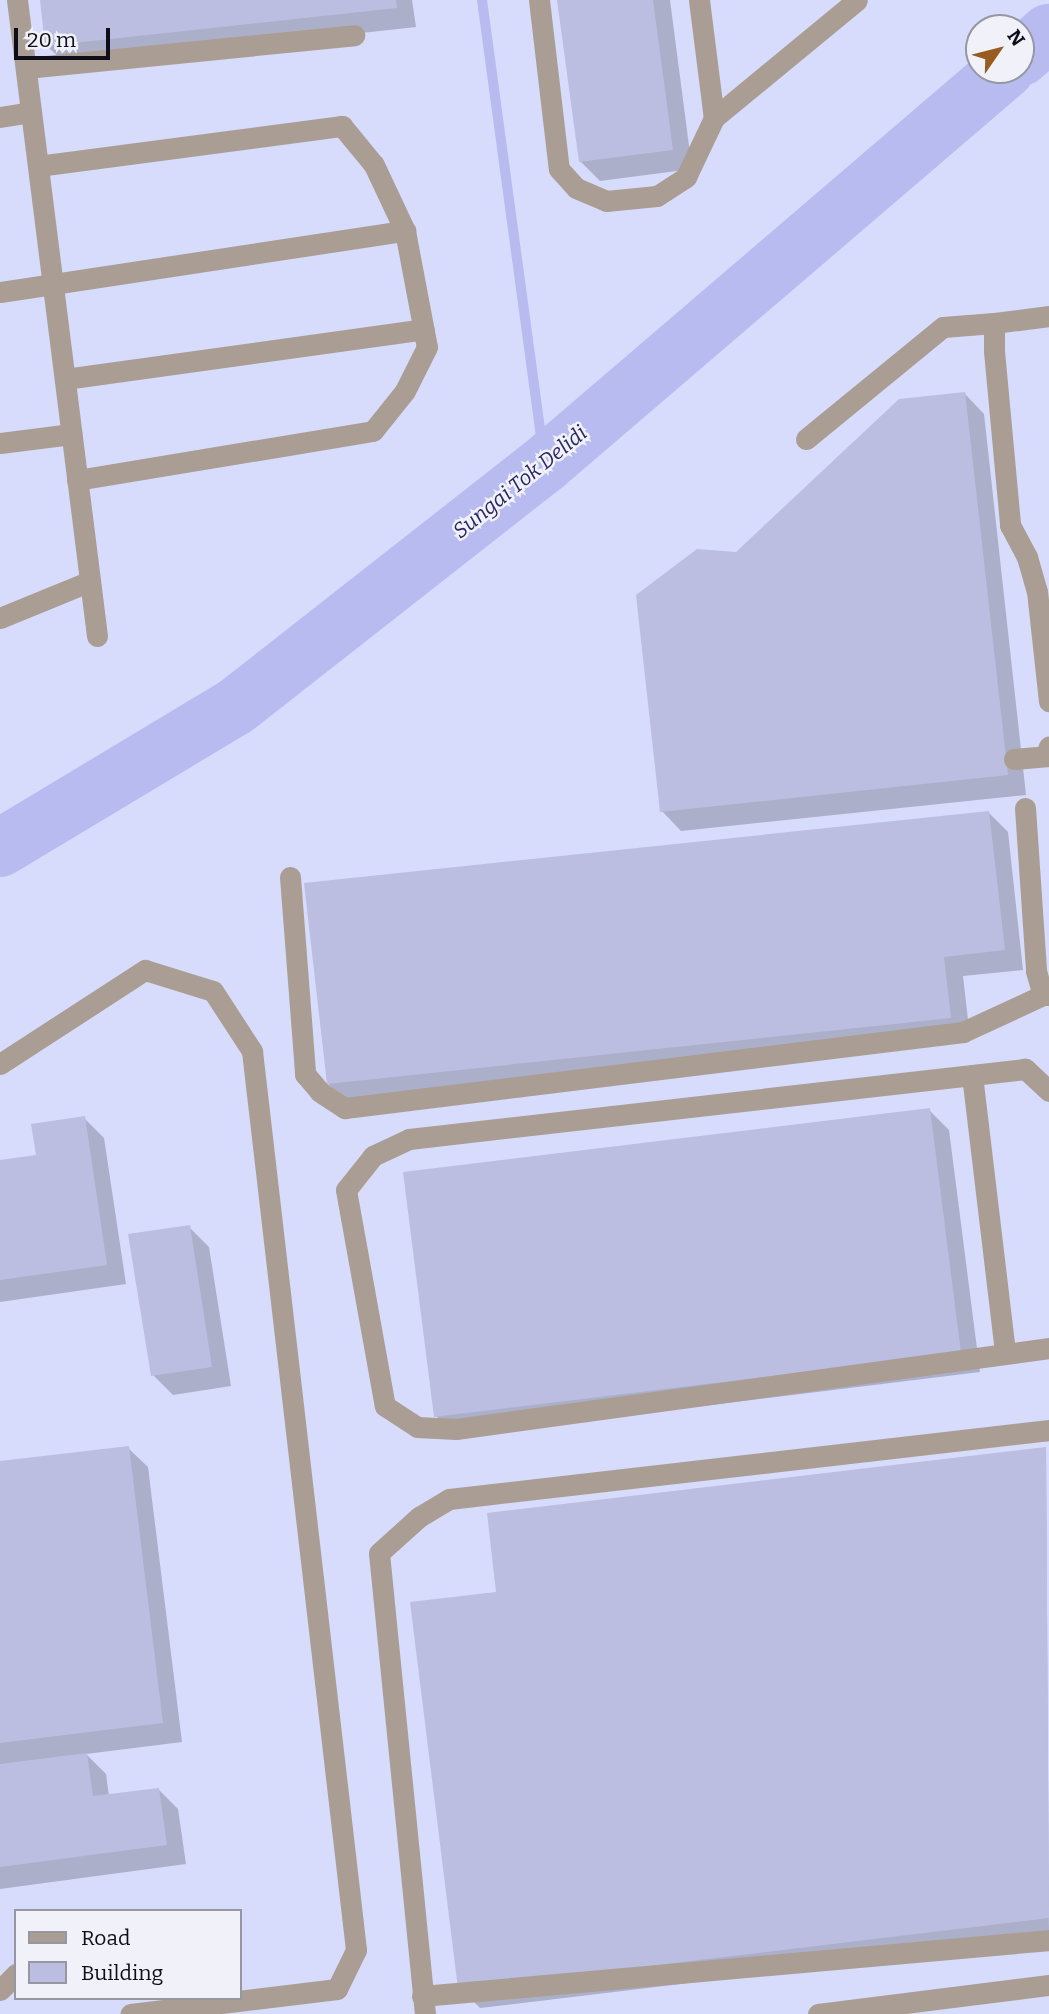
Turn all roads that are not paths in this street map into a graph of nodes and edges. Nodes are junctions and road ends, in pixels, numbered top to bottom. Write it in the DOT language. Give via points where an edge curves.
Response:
graph roads {
  1 [pos="17,0"];
  2 [pos="539,0"];
  3 [pos="699,0"];
  4 [pos="857,0"];
  5 [pos="354,35"];
  6 [pos="26,68"];
  7 [pos="31,112"];
  8 [pos="0,117"];
  9 [pos="714,118"];
  10 [pos="38,166"];
  11 [pos="405,231"];
  12 [pos="53,285"];
  13 [pos="0,292"];
  14 [pos="1049,316"];
  15 [pos="995,323"];
  16 [pos="424,329"];
  17 [pos="65,379"];
  18 [pos="71,434"];
  19 [pos="806,439"];
  20 [pos="0,443"];
  21 [pos="77,480"];
  22 [pos="90,581"];
  23 [pos="0,618"];
  24 [pos="97,636"];
  25 [pos="1049,701"];
  26 [pos="1049,746"];
  27 [pos="1014,759"];
  28 [pos="1025,808"];
  29 [pos="290,877"];
  30 [pos="1046,995"];
  31 [pos="0,1063"];
  32 [pos="972,1075"];
  33 [pos="1049,1091"];
  34 [pos="1049,1348"];
  35 [pos="1005,1352"];
  36 [pos="1049,1430"];
  37 [pos="1049,1940"];
  38 [pos="14,1976"];
  39 [pos="1049,1985"];
  40 [pos="0,1990"];
  41 [pos="242,1998"];
  42 [pos="221,2000"];
  43 [pos="424,2005"];
  44 [pos="137,2008"];
  45 [pos="818,2014"];
  1 -- 6 [label="street"];
  2 -- 9 [label="street" via="559,169 576,188 606,201 657,196 686,177"];
  3 -- 9 [label="street"];
  4 -- 9 [label="street"];
  5 -- 6 [label="street"];
  6 -- 7 [label="street"];
  7 -- 8 [label="street"];
  7 -- 10 [label="street"];
  10 -- 11 [label="street" via="342,126 374,165"];
  10 -- 12 [label="street"];
  11 -- 12 [label="street"];
  11 -- 16 [label="street"];
  12 -- 13 [label="street"];
  12 -- 17 [label="street"];
  14 -- 15 [label="street"];
  15 -- 19 [label="street" via="943,327"];
  15 -- 25 [label="street" via="996,397 1010,525 1027,557 1037,591"];
  16 -- 17 [label="street"];
  16 -- 21 [label="street" via="427,347 405,391 373,431"];
  17 -- 18 [label="street"];
  18 -- 20 [label="street"];
  18 -- 21 [label="street"];
  21 -- 22 [label="street"];
  22 -- 23 [label="street"];
  22 -- 24 [label="street"];
  26 -- 27 [label="street" via="1046,756"];
  28 -- 30 [label="street" via="1036,971"];
  29 -- 30 [label="street" via="305,1074 320,1092 345,1108 963,1032"];
  31 -- 41 [label="street" via="145,970 213,991 253,1051 356,1950 337,1989"];
  32 -- 33 [label="street" via="1024,1069"];
  32 -- 35 [label="street"];
  32 -- 35 [label="street" via="409,1139 373,1156 346,1189 385,1406 417,1427 456,1429"];
  34 -- 35 [label="street"];
  36 -- 43 [label="street" via="449,1499 418,1517 379,1553"];
  37 -- 43 [label="street"];
  38 -- 40 [label="street"];
  39 -- 45 [label="street"];
  42 -- 44 [label="street"];
}
